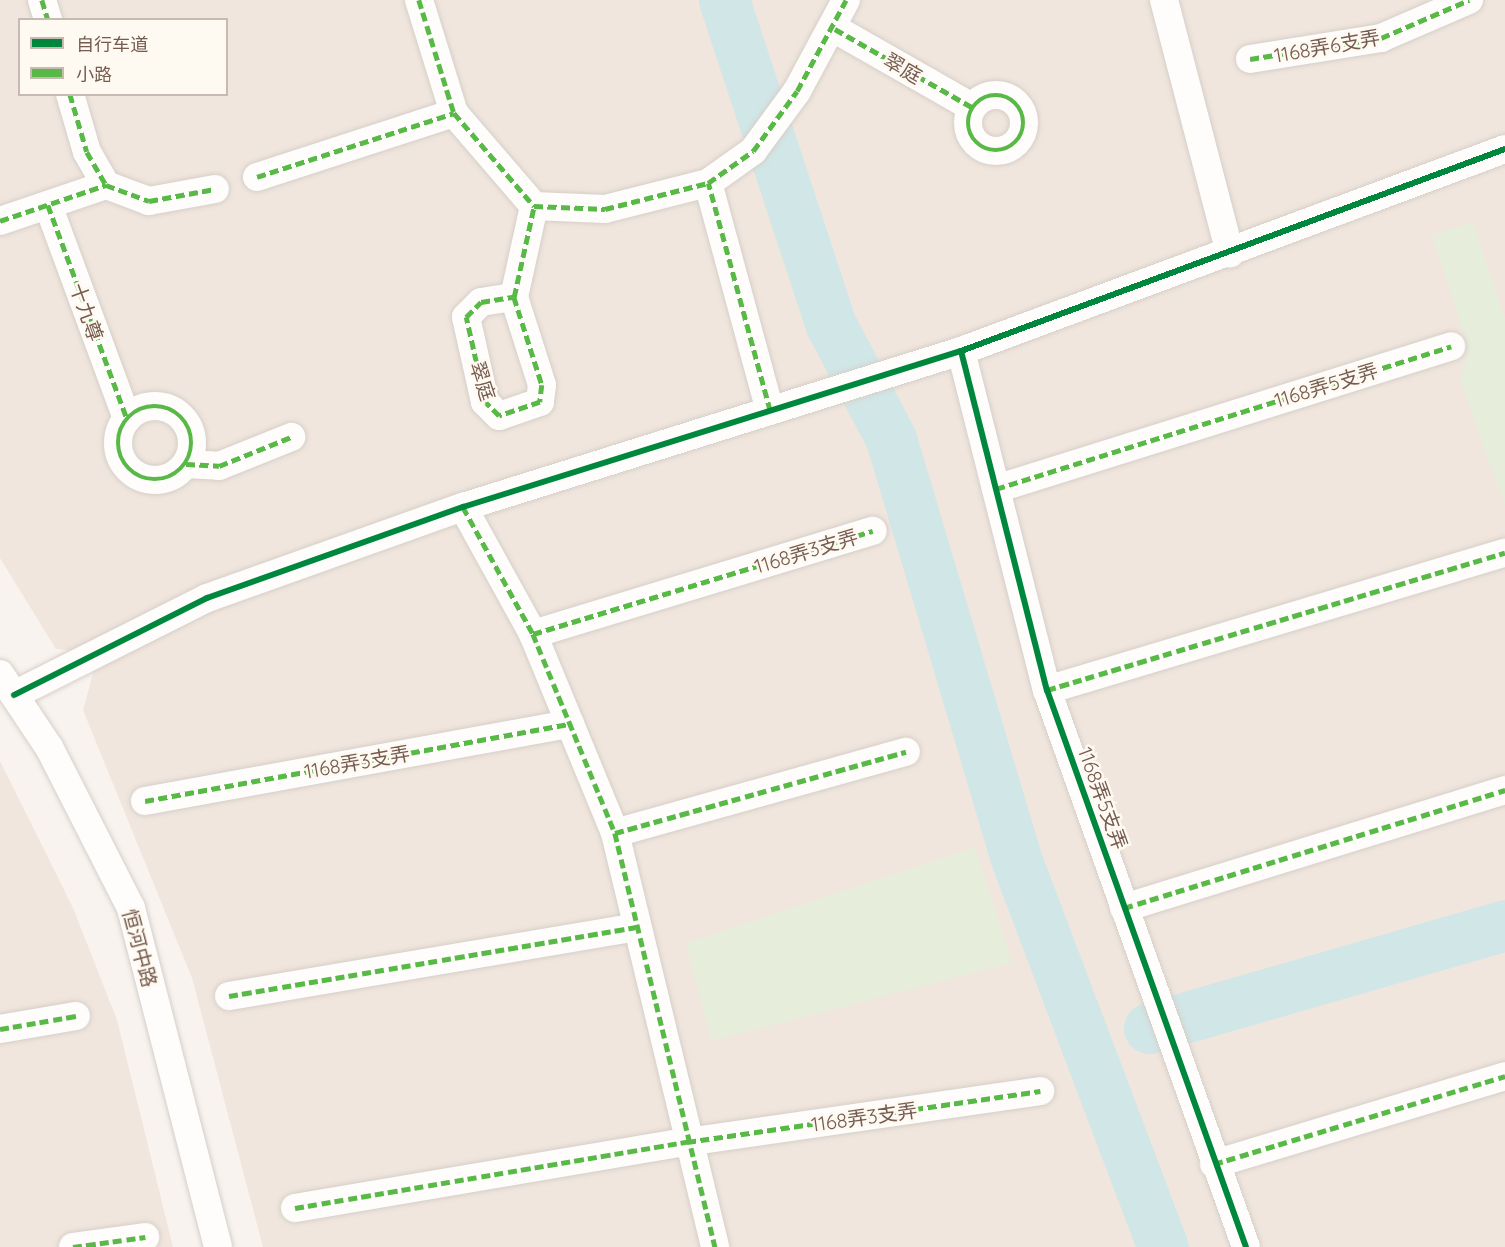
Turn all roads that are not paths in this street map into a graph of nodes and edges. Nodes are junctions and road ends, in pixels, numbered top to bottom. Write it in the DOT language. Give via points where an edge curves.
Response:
graph roads {
  1 [pos="42,0"];
  2 [pos="419,0"];
  3 [pos="846,0"];
  4 [pos="1164,0"];
  5 [pos="1469,0"];
  6 [pos="47,18"];
  7 [pos="835,29"];
  8 [pos="1250,59"];
  9 [pos="71,96"];
  10 [pos="972,107"];
  11 [pos="454,113"];
  12 [pos="1505,149"];
  13 [pos="257,177"];
  14 [pos="708,183"];
  15 [pos="106,186"];
  16 [pos="215,189"];
  17 [pos="48,205"];
  18 [pos="534,206"];
  19 [pos="0,221"];
  20 [pos="1230,254"];
  21 [pos="514,297"];
  22 [pos="1451,346"];
  23 [pos="961,351"];
  24 [pos="770,411"];
  25 [pos="127,419"];
  26 [pos="291,437"];
  27 [pos="186,464"];
  28 [pos="996,489"];
  29 [pos="463,507"];
  30 [pos="873,531"];
  31 [pos="1505,553"];
  32 [pos="533,634"];
  33 [pos="7,684"];
  34 [pos="1047,690"];
  35 [pos="570,724"];
  36 [pos="906,752"];
  37 [pos="1505,790"];
  38 [pos="145,801"];
  39 [pos="615,833"];
  40 [pos="1124,908"];
  41 [pos="634,927"];
  42 [pos="229,996"];
  43 [pos="76,1016"];
  44 [pos="0,1029"];
  45 [pos="1505,1076"];
  46 [pos="1041,1091"];
  47 [pos="687,1142"];
  48 [pos="1214,1164"];
  49 [pos="295,1208"];
  50 [pos="145,1237"];
  51 [pos="73,1247"];
  52 [pos="218,1247"];
  53 [pos="715,1247"];
  54 [pos="1245,1247"];
  1 -- 6 [label="street"];
  2 -- 11 [label="street"];
  3 -- 7 [label="street"];
  4 -- 20 [label="street"];
  5 -- 8 [label="street, 1168弄6支弄" via="1381,38"];
  7 -- 10 [label="street, 翠庭"];
  7 -- 14 [label="street" via="797,91 753,151"];
  9 -- 15 [label="street" via="87,152"];
  11 -- 13 [label="street"];
  11 -- 18 [label="street"];
  12 -- 20 [label="street"];
  14 -- 18 [label="street" via="604,209"];
  14 -- 24 [label="street"];
  15 -- 16 [label="street" via="149,201"];
  15 -- 17 [label="street"];
  17 -- 19 [label="street"];
  17 -- 25 [label="street, 十九尊"];
  18 -- 21 [label="street"];
  20 -- 23 [label="street"];
  22 -- 28 [label="street, 1168弄5支弄"];
  23 -- 24 [label="street" via="825,390"];
  23 -- 28 [label="street, 1168弄5支弄"];
  24 -- 29 [label="street"];
  25 -- 27 [label="street" via="148,407 172,411 191,434"];
  25 -- 27 [label="street" via="118,441 133,473 168,478"];
  26 -- 27 [label="street" via="219,466"];
  28 -- 34 [label="street, 1168弄5支弄"];
  29 -- 32 [label="street"];
  29 -- 33 [label="street" via="207,598"];
  30 -- 32 [label="street, 1168弄3支弄"];
  31 -- 34 [label="street"];
  32 -- 35 [label="street"];
  33 -- 52 [label="street, 恒河中路" via="50,749 131,908"];
  34 -- 40 [label="street, 1168弄5支弄"];
  35 -- 38 [label="street, 1168弄3支弄"];
  35 -- 39 [label="street"];
  36 -- 39 [label="street"];
  37 -- 40 [label="street"];
  39 -- 41 [label="street"];
  40 -- 48 [label="street, 1168弄5支弄"];
  41 -- 42 [label="street"];
  41 -- 47 [label="street"];
  43 -- 44 [label="street"];
  45 -- 48 [label="street"];
  46 -- 47 [label="street, 1168弄3支弄"];
  47 -- 49 [label="street, 1168弄3支弄"];
  47 -- 53 [label="street"];
  48 -- 54 [label="street, 1168弄5支弄"];
  50 -- 51 [label="street"];
}
